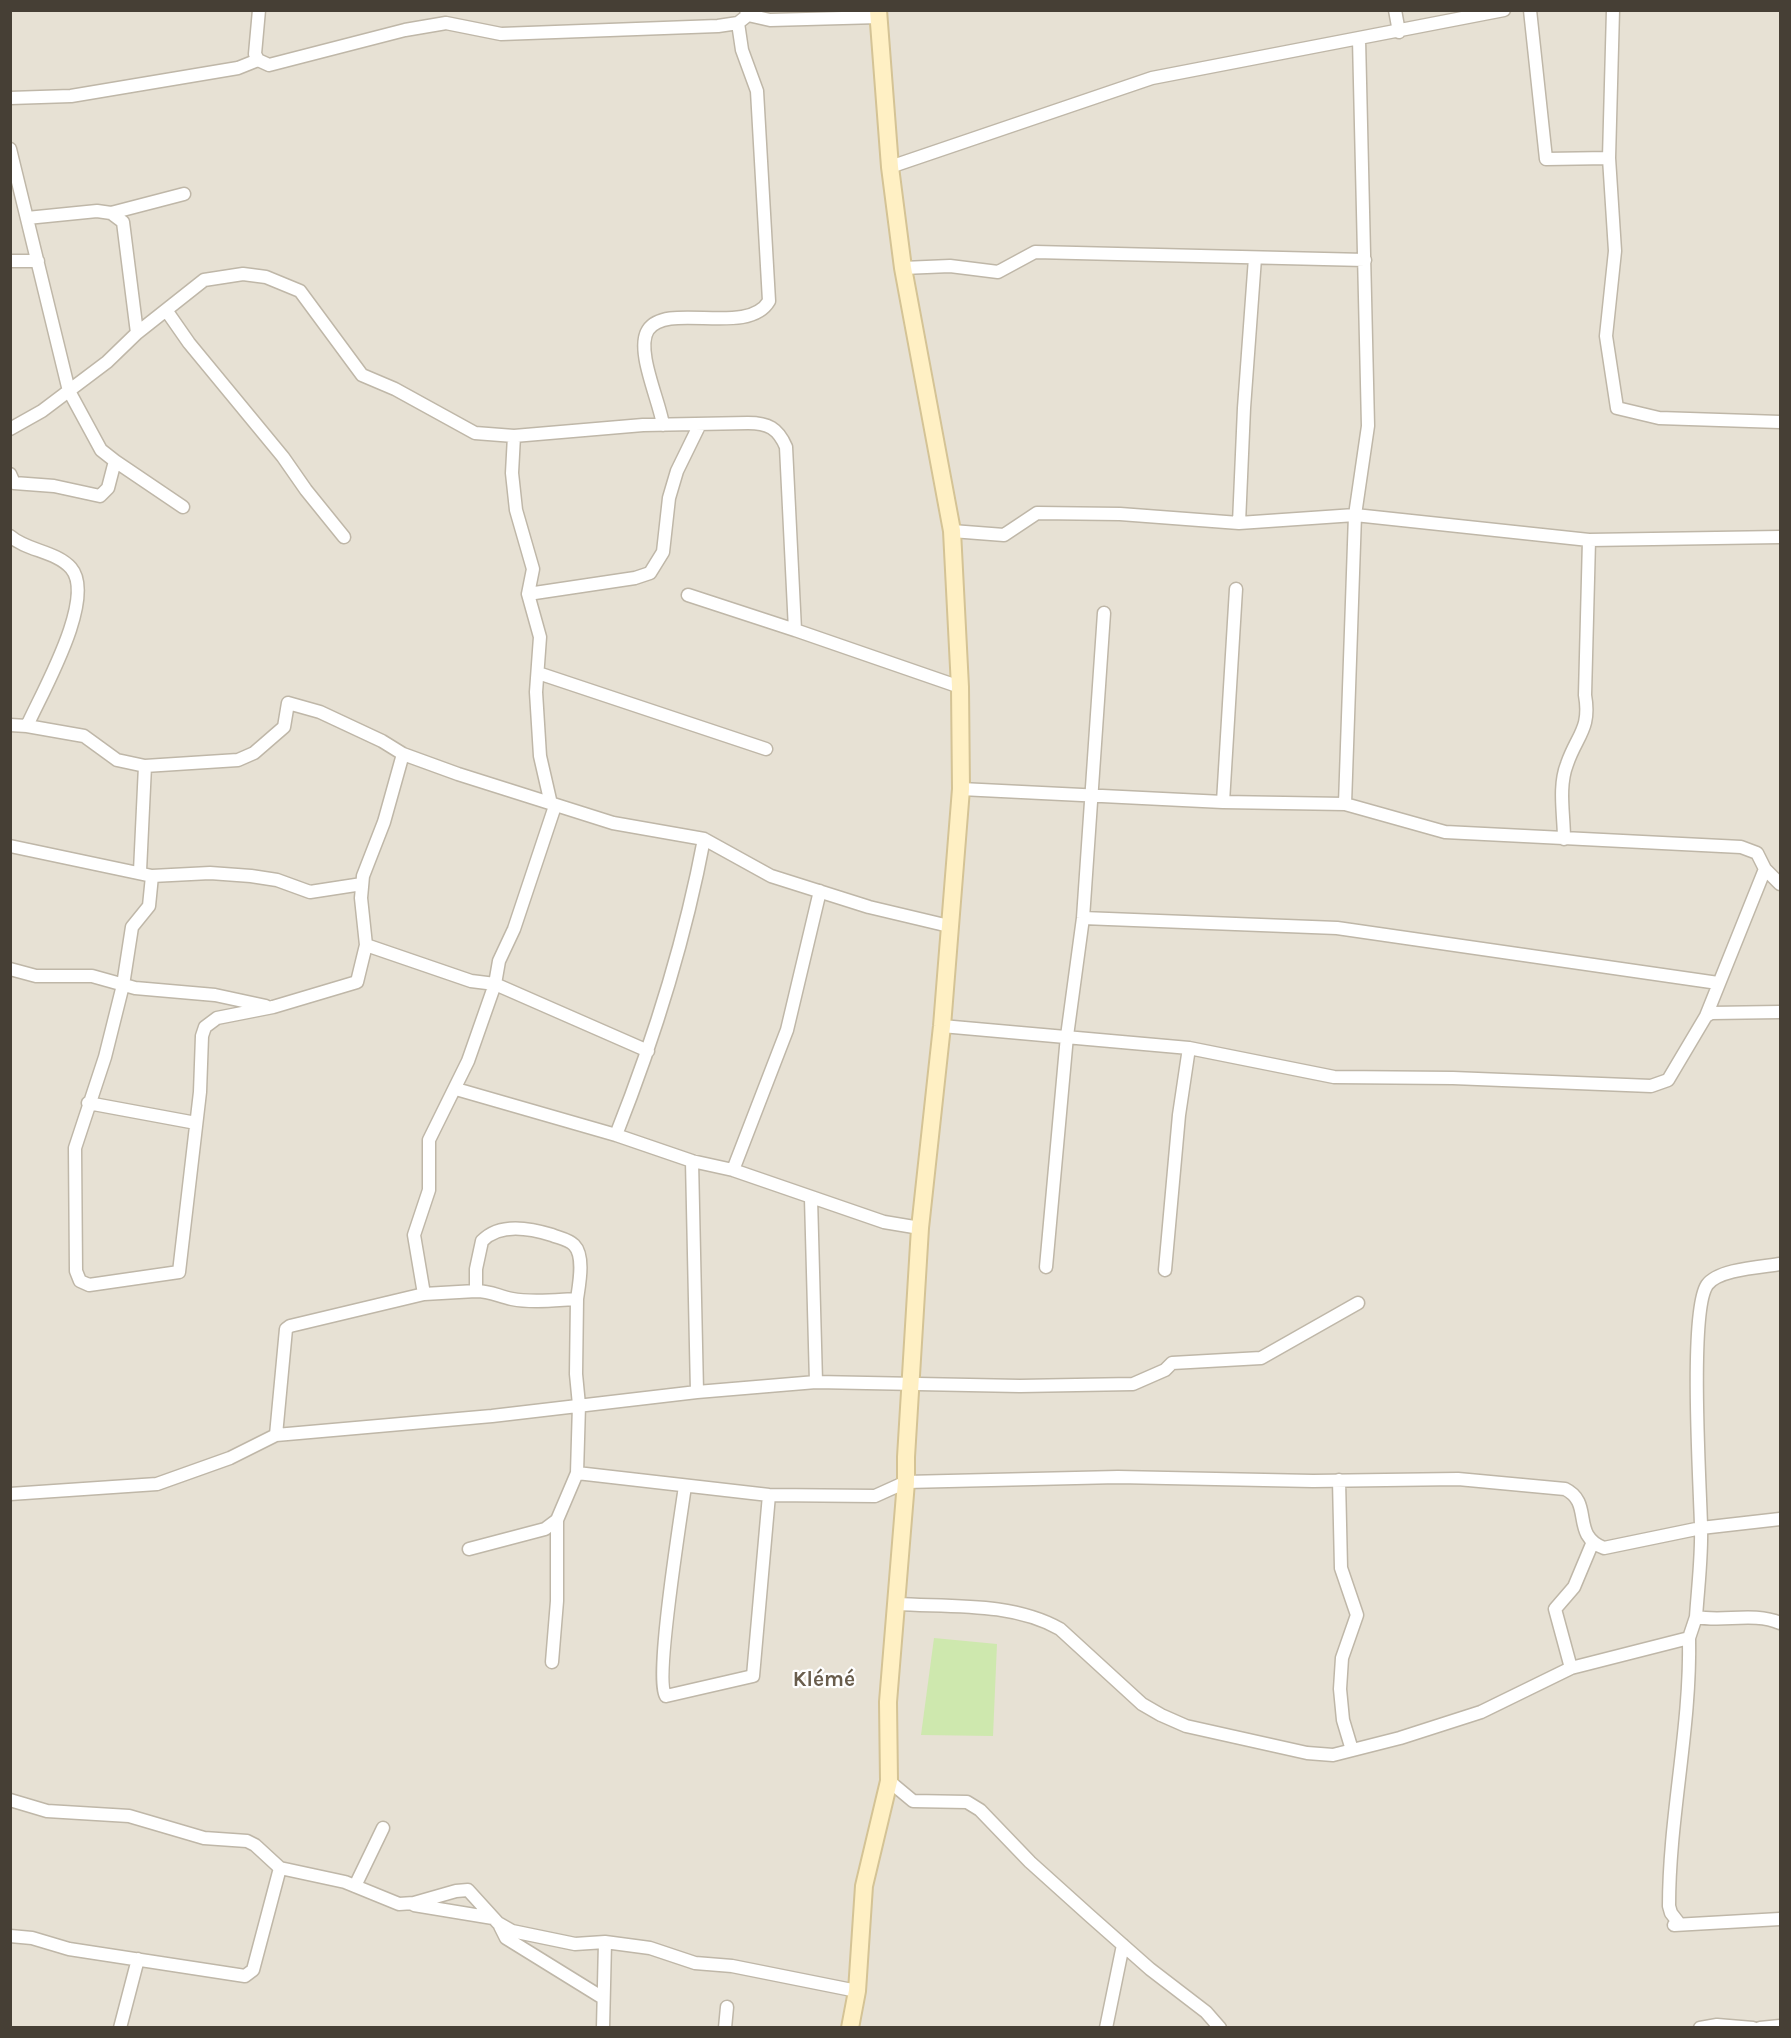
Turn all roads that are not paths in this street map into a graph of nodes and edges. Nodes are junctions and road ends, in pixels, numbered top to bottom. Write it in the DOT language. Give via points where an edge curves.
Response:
graph roads {
  1 [pos="259,10"];
  2 [pos="450,10"];
  3 [pos="1395,10"];
  4 [pos="1504,10"];
  5 [pos="1530,10"];
  6 [pos="1613,10"];
  7 [pos="1487,11"];
  8 [pos="878,14"];
  9 [pos="744,16"];
  10 [pos="457,23"];
  11 [pos="1399,32"];
  12 [pos="1359,39"];
  13 [pos="258,60"];
  14 [pos="10,98"];
  15 [pos="10,149"];
  16 [pos="1609,158"];
  17 [pos="890,167"];
  18 [pos="184,194"];
  19 [pos="111,213"];
  20 [pos="27,218"];
  21 [pos="1255,258"];
  22 [pos="1365,260"];
  23 [pos="10,261"];
  24 [pos="38,261"];
  25 [pos="903,268"];
  26 [pos="166,310"];
  27 [pos="137,333"];
  28 [pos="69,391"];
  29 [pos="1780,422"];
  30 [pos="700,424"];
  31 [pos="663,425"];
  32 [pos="10,429"];
  33 [pos="514,436"];
  34 [pos="115,461"];
  35 [pos="10,474"];
  36 [pos="183,507"];
  37 [pos="1355,515"];
  38 [pos="1239,523"];
  39 [pos="952,531"];
  40 [pos="10,536"];
  41 [pos="344,537"];
  42 [pos="1780,537"];
  43 [pos="1589,540"];
  44 [pos="1236,589"];
  45 [pos="528,594"];
  46 [pos="688,595"];
  47 [pos="1104,613"];
  48 [pos="795,630"];
  49 [pos="538,673"];
  50 [pos="960,687"];
  51 [pos="10,724"];
  52 [pos="27,726"];
  53 [pos="766,749"];
  54 [pos="403,754"];
  55 [pos="145,766"];
  56 [pos="961,789"];
  57 [pos="1093,795"];
  58 [pos="1223,802"];
  59 [pos="1345,804"];
  60 [pos="553,805"];
  61 [pos="1564,838"];
  62 [pos="704,839"];
  63 [pos="10,846"];
  64 [pos="1766,869"];
  65 [pos="146,873"];
  66 [pos="362,884"];
  67 [pos="1780,884"];
  68 [pos="820,891"];
  69 [pos="1083,918"];
  70 [pos="949,926"];
  71 [pos="366,945"];
  72 [pos="10,969"];
  73 [pos="1718,983"];
  74 [pos="495,984"];
  75 [pos="123,985"];
  76 [pos="273,1007"];
  77 [pos="1780,1012"];
  78 [pos="1706,1016"];
  79 [pos="942,1026"];
  80 [pos="1067,1036"];
  81 [pos="1189,1048"];
  82 [pos="648,1051"];
  83 [pos="456,1089"];
  84 [pos="88,1103"];
  85 [pos="196,1124"];
  86 [pos="616,1135"];
  87 [pos="692,1161"];
  88 [pos="733,1170"];
  89 [pos="811,1198"];
  90 [pos="920,1228"];
  91 [pos="1780,1264"];
  92 [pos="1046,1267"];
  93 [pos="1165,1270"];
  94 [pos="476,1291"];
  95 [pos="424,1294"];
  96 [pos="577,1299"];
  97 [pos="1358,1303"];
  98 [pos="816,1382"];
  99 [pos="910,1382"];
  100 [pos="697,1392"];
  101 [pos="579,1405"];
  102 [pos="276,1435"];
  103 [pos="577,1473"];
  104 [pos="1339,1480"];
  105 [pos="906,1482"];
  106 [pos="685,1486"];
  107 [pos="10,1494"];
  108 [pos="769,1495"];
  109 [pos="1780,1519"];
  110 [pos="556,1520"];
  111 [pos="1701,1528"];
  112 [pos="1592,1544"];
  113 [pos="469,1549"];
  114 [pos="897,1604"];
  115 [pos="1696,1617"];
  116 [pos="1780,1623"];
  117 [pos="1689,1638"];
  118 [pos="552,1662"];
  119 [pos="1571,1668"];
  120 [pos="1352,1750"];
  121 [pos="889,1780"];
  122 [pos="10,1800"];
  123 [pos="383,1828"];
  124 [pos="280,1868"];
  125 [pos="355,1886"];
  126 [pos="406,1904"];
  127 [pos="1780,1919"];
  128 [pos="496,1921"];
  129 [pos="10,1936"];
  130 [pos="605,1942"];
  131 [pos="1123,1945"];
  132 [pos="138,1959"];
  133 [pos="857,1991"];
  134 [pos="603,1998"];
  135 [pos="727,2007"];
  136 [pos="1780,2026"];
  137 [pos="120,2028"];
  138 [pos="603,2028"];
  139 [pos="725,2028"];
  140 [pos="850,2028"];
  141 [pos="1106,2028"];
  142 [pos="1220,2028"];
  143 [pos="1700,2028"];
  144 [pos="1753,2028"];
  145 [pos="1760,2028"];
  1 -- 13 [label="street" via="254,43"];
  2 -- 10 [label="street"];
  3 -- 11 [label="street"];
  4 -- 7 [label="street"];
  5 -- 16 [label="street" via="1546,159"];
  6 -- 16 [label="street"];
  7 -- 11 [label="street"];
  8 -- 9 [label="street" via="770,20"];
  8 -- 17 [label="street"];
  9 -- 10 [label="street" via="501,34"];
  9 -- 31 [label="street" via="742,50 757,91 769,301 754,313 667,319 649,329 646,362"];
  10 -- 13 [label="street" via="405,30 277,64"];
  11 -- 12 [label="street"];
  12 -- 17 [label="street" via="1152,78"];
  12 -- 22 [label="street"];
  13 -- 14 [label="street" via="238,68 71,96"];
  15 -- 20 [label="street"];
  16 -- 29 [label="street" via="1615,251 1606,336 1617,408 1659,418"];
  17 -- 25 [label="street"];
  18 -- 19 [label="street"];
  19 -- 20 [label="street"];
  19 -- 27 [label="street" via="123,222 125,231"];
  20 -- 24 [label="street"];
  21 -- 22 [label="street"];
  21 -- 25 [label="street" via="1035,252 998,272 950,266"];
  21 -- 38 [label="street"];
  22 -- 37 [label="street" via="1368,426"];
  23 -- 24 [label="street"];
  24 -- 28 [label="street"];
  25 -- 39 [label="street"];
  26 -- 27 [label="street"];
  26 -- 33 [label="street" via="204,280 218,276 243,274 282,282 300,291 362,375 475,433"];
  26 -- 41 [label="street"];
  27 -- 28 [label="street"];
  28 -- 32 [label="street"];
  28 -- 34 [label="street" via="101,450"];
  30 -- 31 [label="street"];
  30 -- 45 [label="street" via="677,471 669,498 663,552 650,573"];
  30 -- 48 [label="street" via="765,423 781,435 786,447"];
  31 -- 33 [label="street"];
  33 -- 45 [label="street" via="516,510 533,569"];
  34 -- 35 [label="street" via="108,488 100,496 54,486 14,483"];
  34 -- 36 [label="street"];
  37 -- 38 [label="street"];
  37 -- 43 [label="street"];
  37 -- 59 [label="street"];
  38 -- 39 [label="street" via="1120,514 1037,513 1004,535"];
  39 -- 50 [label="street"];
  40 -- 52 [label="street" via="63,561 78,580 77,610"];
  42 -- 43 [label="street"];
  43 -- 61 [label="street" via="1585,695 1588,716 1563,780"];
  44 -- 58 [label="street"];
  45 -- 49 [label="street" via="540,637"];
  46 -- 48 [label="street"];
  47 -- 57 [label="street"];
  48 -- 50 [label="street"];
  49 -- 53 [label="street"];
  49 -- 60 [label="street" via="540,756"];
  50 -- 56 [label="street"];
  51 -- 52 [label="street"];
  52 -- 55 [label="street" via="84,736 117,760"];
  54 -- 55 [label="street" via="320,712 288,703 284,728 254,753 238,760"];
  54 -- 60 [label="street"];
  54 -- 66 [label="street"];
  55 -- 65 [label="street"];
  56 -- 57 [label="street"];
  56 -- 70 [label="street"];
  57 -- 58 [label="street"];
  57 -- 69 [label="street"];
  58 -- 59 [label="street"];
  59 -- 61 [label="street" via="1445,832"];
  60 -- 62 [label="street" via="613,823"];
  60 -- 74 [label="street" via="514,929 499,961"];
  61 -- 64 [label="street" via="1741,847 1757,853"];
  62 -- 68 [label="street" via="771,876"];
  62 -- 82 [label="street" via="690,912"];
  63 -- 65 [label="street"];
  64 -- 67 [label="street"];
  64 -- 73 [label="street"];
  65 -- 66 [label="street" via="251,876 310,892"];
  65 -- 75 [label="street" via="149,906 130,933"];
  66 -- 71 [label="street"];
  68 -- 70 [label="street"];
  68 -- 88 [label="street" via="787,1030"];
  69 -- 73 [label="street" via="1337,928"];
  69 -- 80 [label="street"];
  70 -- 79 [label="street"];
  71 -- 74 [label="street" via="471,981"];
  71 -- 76 [label="street" via="357,982"];
  72 -- 75 [label="street" via="36,976 92,976"];
  73 -- 78 [label="street"];
  74 -- 82 [label="street"];
  74 -- 83 [label="street"];
  75 -- 76 [label="street" via="164,993 215,995"];
  75 -- 84 [label="street" via="105,1058"];
  76 -- 85 [label="street" via="217,1018 205,1027"];
  77 -- 78 [label="street" via="1718,1011"];
  78 -- 81 [label="street" via="1668,1080 1651,1086 1334,1077"];
  79 -- 80 [label="street"];
  79 -- 90 [label="street"];
  80 -- 81 [label="street"];
  80 -- 92 [label="street"];
  81 -- 93 [label="street"];
  82 -- 86 [label="street"];
  83 -- 86 [label="street"];
  83 -- 95 [label="street" via="429,1140 429,1190 414,1235"];
  84 -- 85 [label="street"];
  84 -- 85 [label="street" via="75,1149 74,1196 76,1271 80,1281 89,1285 179,1272"];
  86 -- 87 [label="street"];
  87 -- 88 [label="street"];
  87 -- 100 [label="street"];
  88 -- 89 [label="street"];
  89 -- 90 [label="street" via="884,1222"];
  89 -- 98 [label="street"];
  90 -- 99 [label="street"];
  91 -- 111 [label="street" via="1719,1275 1707,1285 1704,1295 1699,1323"];
  94 -- 95 [label="street"];
  94 -- 96 [label="street" via="497,1292 526,1301"];
  94 -- 96 [label="street" via="482,1241 494,1232 523,1227 575,1245 579,1258"];
  95 -- 102 [label="street" via="286,1329"];
  96 -- 101 [label="street"];
  97 -- 99 [label="street" via="1261,1358 1172,1363 1132,1384 1020,1386"];
  98 -- 99 [label="street"];
  98 -- 100 [label="street"];
  99 -- 105 [label="street"];
  100 -- 101 [label="street"];
  101 -- 102 [label="street"];
  101 -- 103 [label="street"];
  102 -- 107 [label="street" via="230,1458 157,1484"];
  103 -- 106 [label="street"];
  103 -- 110 [label="street"];
  104 -- 105 [label="street" via="1118,1477"];
  104 -- 112 [label="street" via="1458,1479 1565,1489 1576,1497 1585,1535"];
  104 -- 120 [label="street" via="1341,1568 1357,1615 1340,1674 1343,1720"];
  105 -- 108 [label="street" via="875,1496"];
  105 -- 114 [label="street"];
  106 -- 108 [label="street"];
  106 -- 108 [label="street" via="663,1660 666,1696 753,1676"];
  109 -- 111 [label="street"];
  110 -- 113 [label="street" via="545,1529"];
  110 -- 118 [label="street" via="557,1601"];
  111 -- 112 [label="street" via="1604,1548"];
  111 -- 115 [label="street"];
  112 -- 119 [label="street" via="1574,1587 1555,1609"];
  114 -- 120 [label="street" via="1005,1609 1045,1620 1060,1629 1142,1704 1186,1726 1307,1753 1333,1755"];
  114 -- 121 [label="street" via="888,1702"];
  115 -- 116 [label="street" via="1769,1618"];
  115 -- 117 [label="street"];
  117 -- 119 [label="street"];
  117 -- 127 [label="street" via="1685,1745 1671,1850 1670,1906 1678,1922 1674,1925"];
  119 -- 120 [label="street" via="1481,1712"];
  121 -- 131 [label="street" via="913,1801 967,1802 980,1810 1030,1862"];
  121 -- 133 [label="street" via="864,1886"];
  122 -- 124 [label="street" via="47,1811 129,1816 204,1838 247,1841"];
  123 -- 125 [label="street"];
  124 -- 125 [label="street"];
  124 -- 132 [label="street" via="253,1970 245,1976"];
  125 -- 126 [label="street" via="388,1901"];
  126 -- 128 [label="street"];
  126 -- 128 [label="street" via="468,1890"];
  128 -- 130 [label="street" via="512,1931 569,1943"];
  128 -- 134 [label="street" via="506,1938"];
  129 -- 132 [label="street"];
  130 -- 133 [label="street" via="650,1948 695,1963 732,1966"];
  130 -- 134 [label="street"];
  131 -- 141 [label="street"];
  131 -- 142 [label="street" via="1206,2012"];
  132 -- 137 [label="street"];
  133 -- 140 [label="street"];
  134 -- 138 [label="street"];
  135 -- 139 [label="street"];
  136 -- 145 [label="street"];
  143 -- 144 [label="street"];
}
